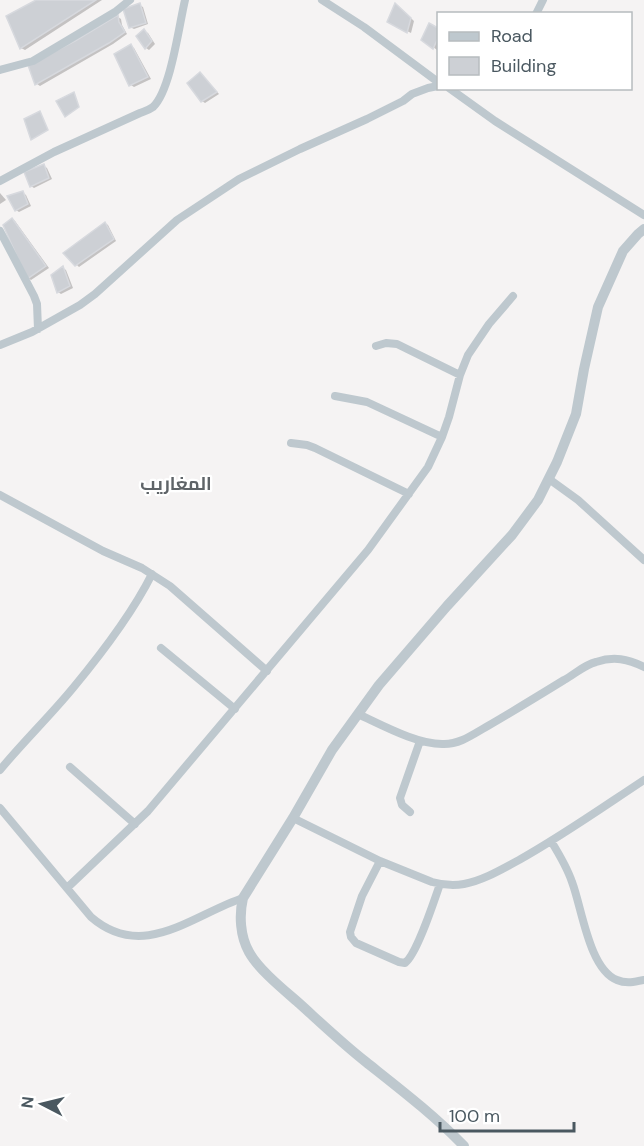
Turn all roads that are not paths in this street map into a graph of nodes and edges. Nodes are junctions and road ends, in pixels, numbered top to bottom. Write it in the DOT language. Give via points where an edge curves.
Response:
graph roads {
  1 [pos="130,0"];
  2 [pos="185,0"];
  3 [pos="322,0"];
  4 [pos="0,70"];
  5 [pos="437,83"];
  6 [pos="437,84"];
  7 [pos="452,90"];
  8 [pos="0,181"];
  9 [pos="644,215"];
  10 [pos="644,229"];
  11 [pos="0,231"];
  12 [pos="513,296"];
  13 [pos="38,329"];
  14 [pos="0,345"];
  15 [pos="376,346"];
  16 [pos="460,375"];
  17 [pos="335,396"];
  18 [pos="442,437"];
  19 [pos="291,443"];
  20 [pos="549,479"];
  21 [pos="409,494"];
  22 [pos="0,495"];
  23 [pos="644,560"];
  24 [pos="152,574"];
  25 [pos="161,648"];
  26 [pos="644,667"];
  27 [pos="267,671"];
  28 [pos="235,709"];
  29 [pos="358,714"];
  30 [pos="420,741"];
  31 [pos="70,767"];
  32 [pos="0,770"];
  33 [pos="644,780"];
  34 [pos="0,808"];
  35 [pos="410,812"];
  36 [pos="293,818"];
  37 [pos="135,824"];
  38 [pos="551,841"];
  39 [pos="380,861"];
  40 [pos="440,884"];
  41 [pos="67,888"];
  42 [pos="243,898"];
  43 [pos="644,980"];
  44 [pos="464,1146"];
  1 -- 4 [label="street" via="33,61"];
  2 -- 8 [label="street" via="164,87 154,106"];
  3 -- 5 [label="street"];
  6 -- 13 [label="street" via="239,179 177,220 87,300"];
  7 -- 9 [label="street"];
  10 -- 20 [label="street" via="623,251 598,307 576,414"];
  11 -- 13 [label="street" via="36,300"];
  12 -- 16 [label="street" via="480,336"];
  13 -- 14 [label="street"];
  15 -- 16 [label="street" via="397,344"];
  16 -- 18 [label="street"];
  17 -- 18 [label="street" via="367,402"];
  18 -- 21 [label="street"];
  19 -- 21 [label="street" via="315,448"];
  20 -- 23 [label="street"];
  20 -- 29 [label="street" via="518,528"];
  21 -- 27 [label="street" via="368,550"];
  22 -- 24 [label="street"];
  24 -- 27 [label="street"];
  24 -- 32 [label="street" via="127,617 73,688"];
  25 -- 28 [label="street"];
  26 -- 30 [label="street" via="628,660 595,662 465,739 444,744"];
  27 -- 28 [label="street"];
  28 -- 37 [label="street"];
  29 -- 30 [label="street"];
  29 -- 36 [label="street"];
  30 -- 35 [label="street" via="400,798"];
  31 -- 37 [label="street"];
  33 -- 38 [label="street"];
  34 -- 41 [label="street"];
  36 -- 39 [label="street"];
  36 -- 42 [label="street"];
  37 -- 41 [label="street"];
  38 -- 40 [label="street" via="492,875 465,884"];
  38 -- 43 [label="street" via="572,882 597,960 618,981"];
  39 -- 40 [label="street"];
  39 -- 40 [label="street" via="362,896 350,936 356,943 399,962 410,959"];
  41 -- 42 [label="street" via="99,924 136,936 173,929"];
  42 -- 44 [label="street" via="242,930 246,948 254,959 324,1027"];
}
